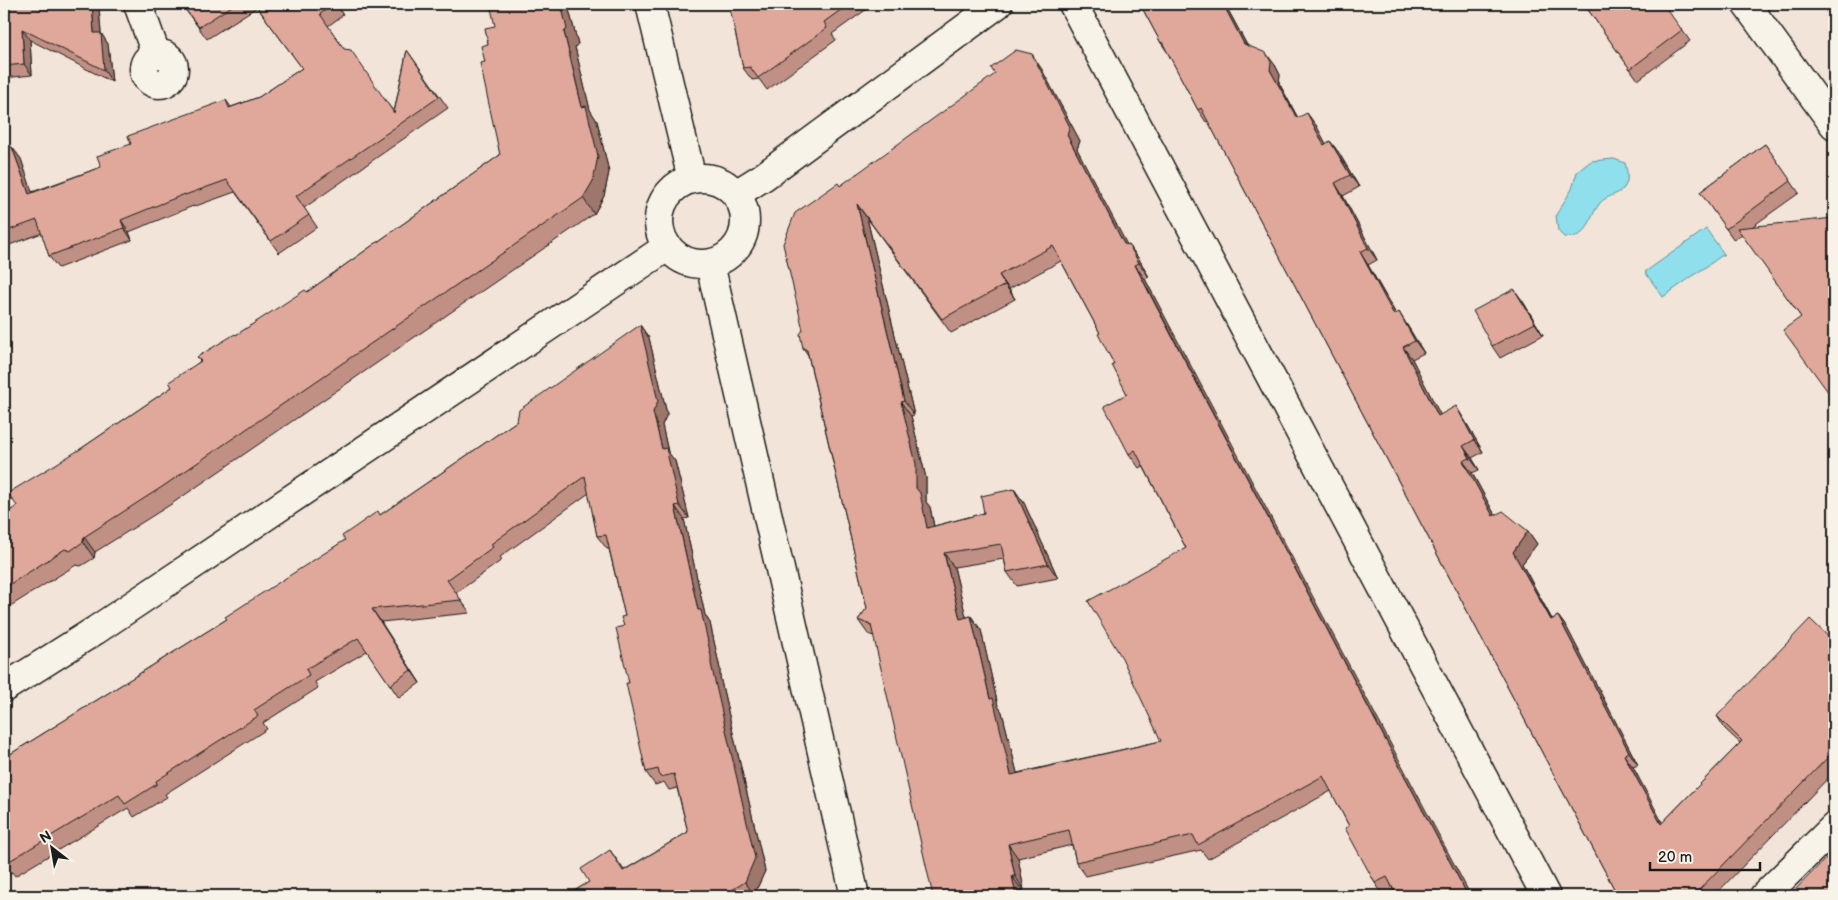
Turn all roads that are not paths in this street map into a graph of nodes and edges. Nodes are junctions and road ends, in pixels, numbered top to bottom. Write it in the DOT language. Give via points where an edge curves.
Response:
graph roads {
  1 [pos="138,4"];
  2 [pos="650,4"];
  3 [pos="998,4"];
  4 [pos="1073,4"];
  5 [pos="1746,4"];
  6 [pos="156,54"];
  7 [pos="1834,125"];
  8 [pos="692,179"];
  9 [pos="736,194"];
  10 [pos="667,248"];
  11 [pos="710,264"];
  12 [pos="4,688"];
  13 [pos="1834,827"];
  14 [pos="855,896"];
  15 [pos="1546,896"];
  16 [pos="1764,896"];
  1 -- 6 [label="street"];
  2 -- 8 [label="street"];
  3 -- 9 [label="street"];
  4 -- 15 [label="street"];
  5 -- 7 [label="street"];
  8 -- 9 [label="street" via="711,179"];
  8 -- 10 [label="street" via="679,185 662,206 660,233"];
  9 -- 11 [label="street" via="744,218 740,242 732,252"];
  10 -- 11 [label="street" via="686,262"];
  10 -- 12 [label="street" via="96,630"];
  11 -- 14 [label="street"];
  13 -- 16 [label="street"];
}
